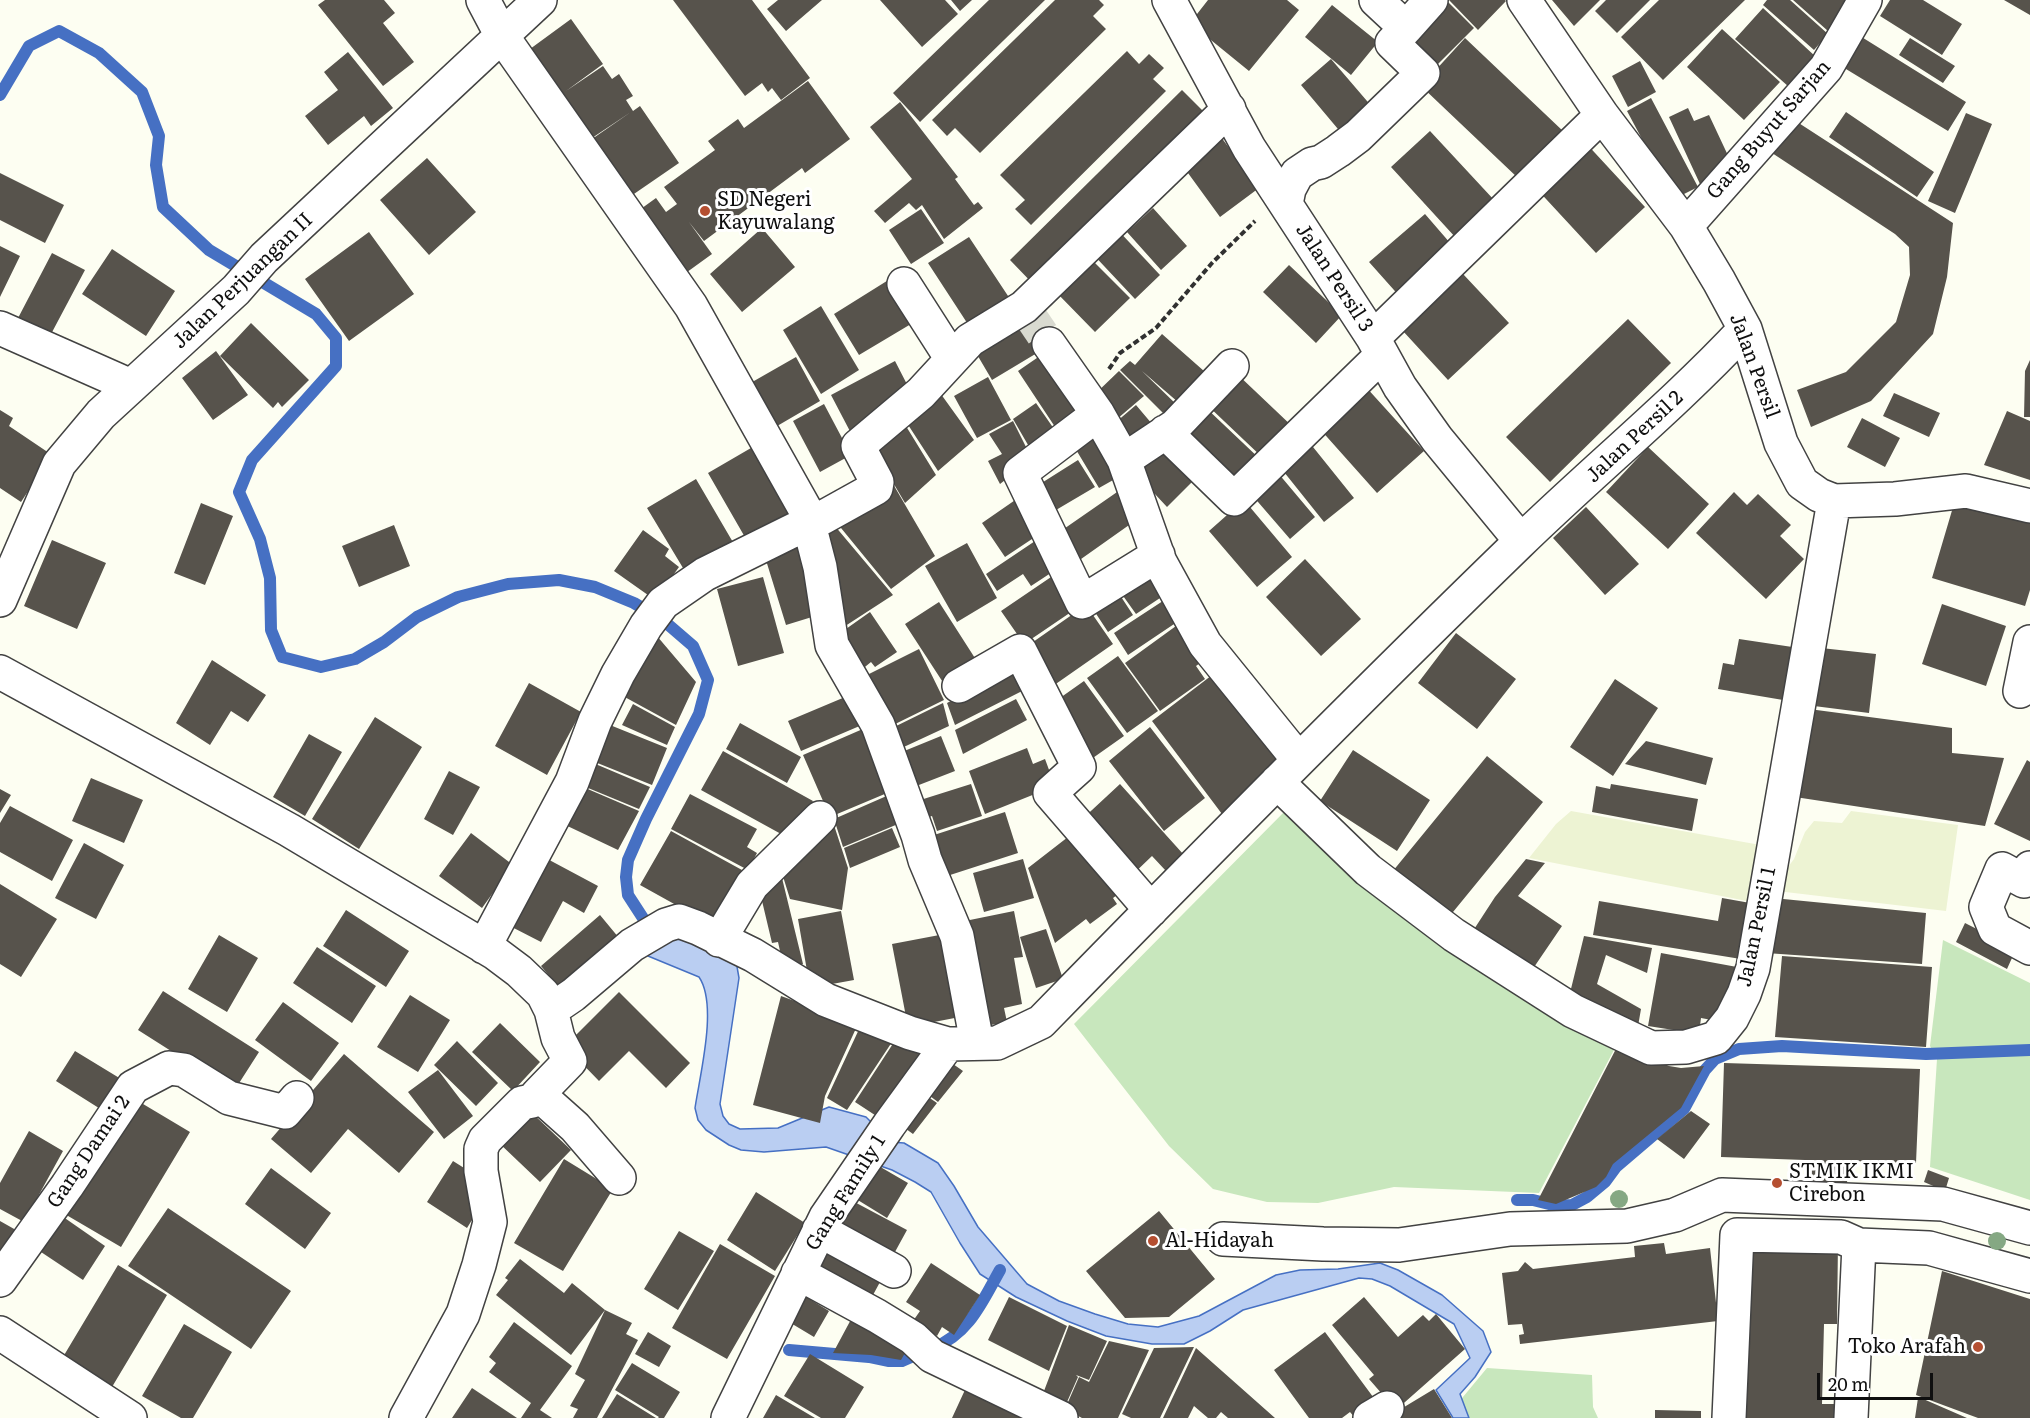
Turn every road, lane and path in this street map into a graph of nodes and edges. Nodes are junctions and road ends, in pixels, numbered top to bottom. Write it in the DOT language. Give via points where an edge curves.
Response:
graph roads {
  1 [pos="483,0"];
  2 [pos="540,0"];
  3 [pos="1169,0"];
  4 [pos="1376,0"];
  5 [pos="1431,0"];
  6 [pos="1524,0"];
  7 [pos="1865,0"];
  8 [pos="1406,28"];
  9 [pos="502,36"];
  10 [pos="1229,109"];
  11 [pos="1602,115"];
  12 [pos="1283,200"];
  13 [pos="1686,226"];
  14 [pos="904,284"];
  15 [pos="0,328"];
  16 [pos="1745,329"];
  17 [pos="1049,344"];
  18 [pos="1377,346"];
  19 [pos="952,359"];
  20 [pos="1232,366"];
  21 [pos="131,386"];
  22 [pos="1093,407"];
  23 [pos="1165,432"];
  24 [pos="1124,460"];
  25 [pos="1834,501"];
  26 [pos="2030,506"];
  27 [pos="808,523"];
  28 [pos="1521,541"];
  29 [pos="1158,555"];
  30 [pos="0,600"];
  31 [pos="2030,642"];
  32 [pos="0,672"];
  33 [pos="959,686"];
  34 [pos="2020,691"];
  35 [pos="1288,770"];
  36 [pos="820,818"];
  37 [pos="2030,868"];
  38 [pos="1151,910"];
  39 [pos="718,940"];
  40 [pos="484,947"];
  41 [pos="2030,948"];
  42 [pos="551,1010"];
  43 [pos="962,1043"];
  44 [pos="538,1094"];
  45 [pos="297,1098"];
  46 [pos="619,1178"];
  47 [pos="2030,1228"];
  48 [pos="819,1230"];
  49 [pos="1223,1239"];
  50 [pos="1860,1245"];
  51 [pos="894,1271"];
  52 [pos="798,1273"];
  53 [pos="2030,1276"];
  54 [pos="0,1280"];
  55 [pos="0,1333"];
  56 [pos="1046,1415"];
  57 [pos="130,1418"];
  58 [pos="406,1418"];
  59 [pos="728,1418"];
  60 [pos="1729,1418"];
  61 [pos="1851,1418"];
  1 -- 9 [label="street"];
  2 -- 9 [label="street, Jalan Perjuangan II"];
  3 -- 10 [label="street, Jalan Persil 3"];
  4 -- 8 [label="street"];
  5 -- 8 [label="street"];
  6 -- 11 [label="street, Jalan Persil"];
  7 -- 13 [label="street, Gang Buyut Sarjan" via="1826,68"];
  8 -- 12 [label="street" via="1392,43 1423,73 1358,136 1298,174"];
  9 -- 21 [label="street, Jalan Perjuangan II"];
  9 -- 27 [label="street" via="691,306 805,509"];
  10 -- 12 [label="street, Jalan Persil 3"];
  10 -- 19 [label="street" via="1023,307 970,340"];
  11 -- 13 [label="street, Jalan Persil"];
  11 -- 18 [label="street"];
  12 -- 18 [label="street, Jalan Persil 3"];
  12 -- 22 [label="path" via="1212,263 1156,328 1120,352"];
  13 -- 16 [label="street, Jalan Persil"];
  14 -- 19 [label="street"];
  15 -- 21 [label="street"];
  16 -- 25 [label="street, Jalan Persil" via="1781,443 1802,483"];
  16 -- 28 [label="street, Jalan Persil 2" via="1701,375"];
  17 -- 22 [label="street, Jalan Persil 1"];
  18 -- 23 [label="street" via="1234,499"];
  18 -- 28 [label="street, Jalan Persil 3" via="1437,439"];
  19 -- 27 [label="street" via="921,393 858,446 877,482 876,488"];
  20 -- 23 [label="street"];
  21 -- 30 [label="street, Jalan Perjuangan II" via="101,414 59,464"];
  22 -- 24 [label="street, Jalan Persil 1"];
  22 -- 29 [label="street" via="1020,473 1082,602"];
  23 -- 24 [label="street"];
  24 -- 29 [label="street, Jalan Persil 1"];
  25 -- 26 [label="street, Jalan Persil" via="1966,491"];
  25 -- 35 [label="street, Jalan Persil 1" via="1753,968 1732,1018 1716,1038 1686,1047 1651,1048 1573,1011 1454,936 1368,870"];
  27 -- 40 [label="street" via="705,574 655,615 618,674 572,782"];
  27 -- 43 [label="street" via="820,567 832,645 878,725 925,860 957,936"];
  28 -- 35 [label="street, Jalan Persil 2"];
  29 -- 35 [label="street, Jalan Persil 1" via="1205,644"];
  31 -- 34 [label="street"];
  32 -- 40 [label="street" via="289,830"];
  33 -- 38 [label="street" via="1020,651 1079,767 1050,793"];
  35 -- 38 [label="street, Jalan Persil 2"];
  36 -- 39 [label="street" via="752,885"];
  37 -- 41 [label="street" via="2024,881 2002,869 1986,907 1995,929"];
  38 -- 43 [label="street, Jalan Persil 2" via="1041,1022 997,1042"];
  39 -- 42 [label="street" via="679,921 666,925 632,945"];
  39 -- 43 [label="street" via="753,955 826,1000 910,1033"];
  40 -- 42 [label="street" via="519,971 543,994"];
  42 -- 44 [label="street" via="558,1038 570,1061"];
  43 -- 48 [label="street, Gang Family 1" via="889,1125"];
  44 -- 46 [label="street" via="575,1127"];
  44 -- 58 [label="street" via="532,1101 522,1103 485,1140 481,1149 479,1158 490,1221 479,1265 463,1314"];
  45 -- 54 [label="street, Gang Damai 2" via="285,1112 274,1110 229,1098 184,1070 169,1068 133,1087"];
  47 -- 49 [label="street" via="1943,1204 1722,1195 1675,1215 1627,1226 1510,1229 1399,1245"];
  48 -- 51 [label="street"];
  48 -- 52 [label="street, Gang Family 1"];
  50 -- 53 [label="street" via="1929,1248"];
  50 -- 60 [label="street" via="1841,1238 1737,1235"];
  50 -- 61 [label="street"];
  52 -- 56 [label="street" via="913,1338 932,1356"];
  52 -- 59 [label="street, Gang Family 1"];
  55 -- 57 [label="street"];
}
